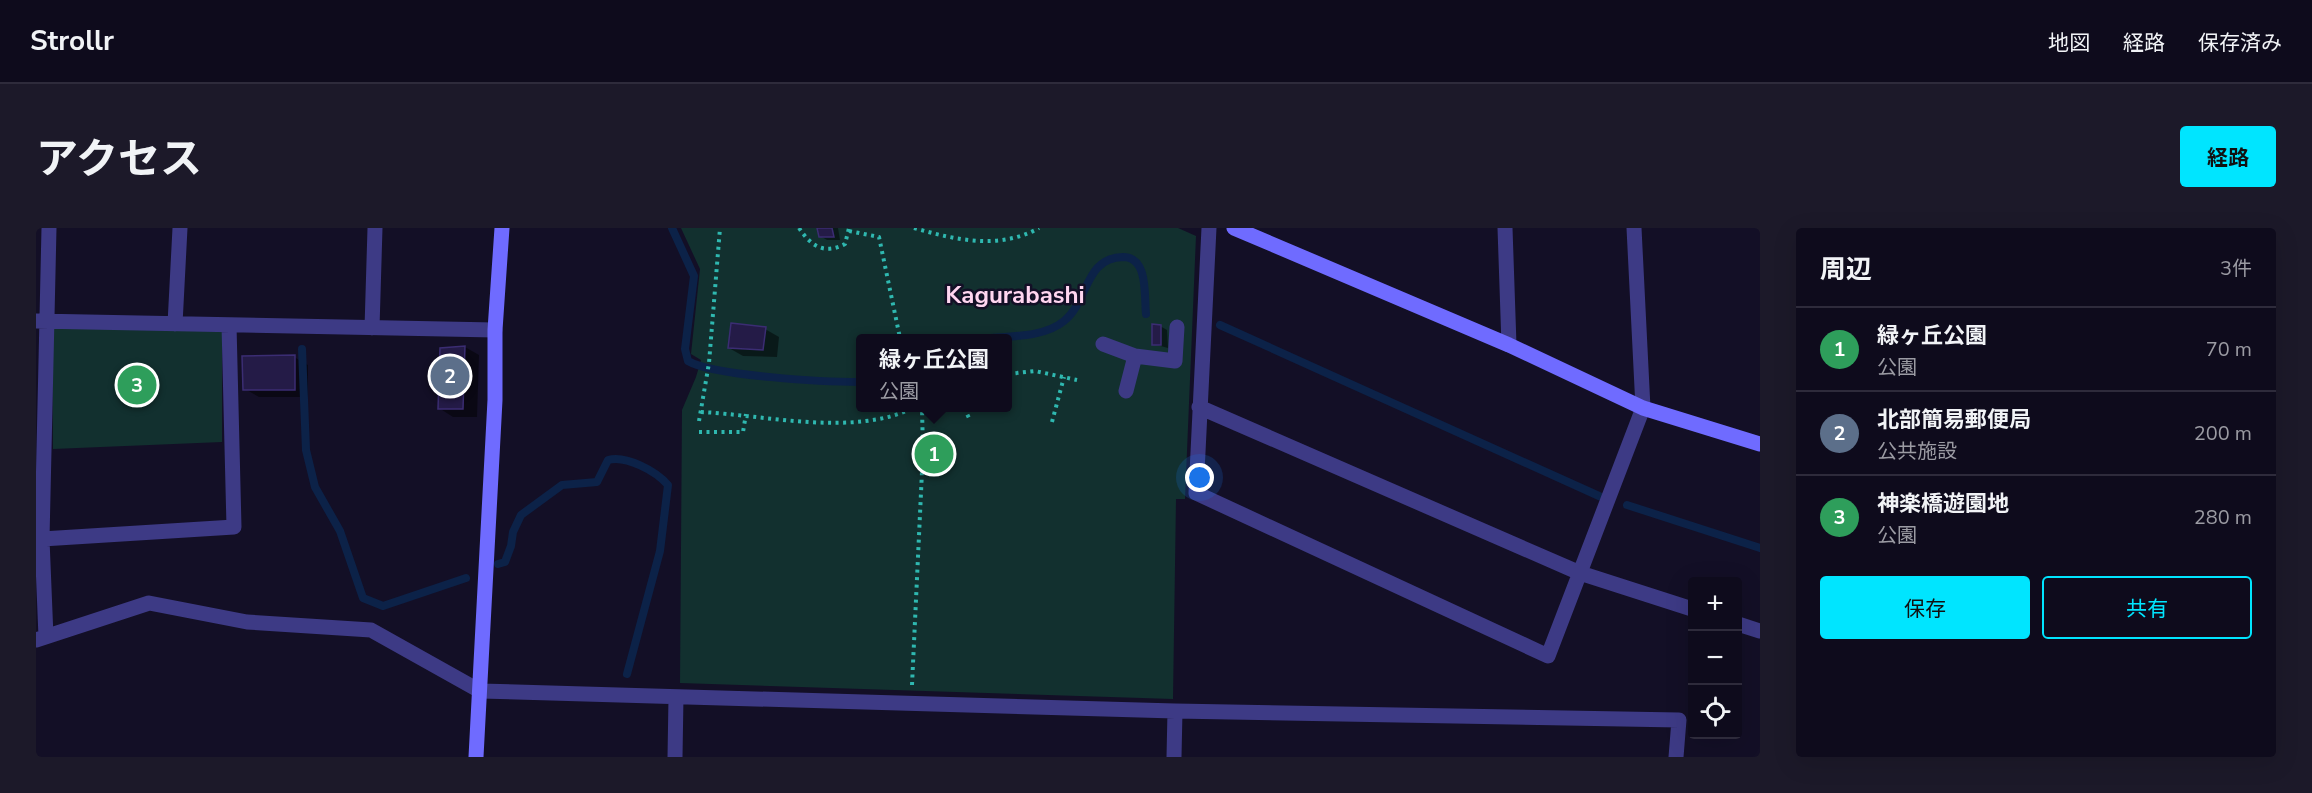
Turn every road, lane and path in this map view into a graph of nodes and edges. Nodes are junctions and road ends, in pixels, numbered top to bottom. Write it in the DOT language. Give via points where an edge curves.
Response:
graph roads {
  1 [pos="49,228"];
  2 [pos="180,228"];
  3 [pos="375,228"];
  4 [pos="502,228"];
  5 [pos="720,228"];
  6 [pos="799,228"];
  7 [pos="914,228"];
  8 [pos="1039,228"];
  9 [pos="1209,228"];
  10 [pos="1234,228"];
  11 [pos="1505,228"];
  12 [pos="1634,228"];
  13 [pos="849,229"];
  14 [pos="41,321"];
  15 [pos="175,324"];
  16 [pos="230,325"];
  17 [pos="1177,327"];
  18 [pos="372,328"];
  19 [pos="495,330"];
  20 [pos="899,334"];
  21 [pos="1103,344"];
  22 [pos="1509,345"];
  23 [pos="1135,356"];
  24 [pos="1012,374"];
  25 [pos="1064,377"];
  26 [pos="40,380"];
  27 [pos="1077,380"];
  28 [pos="1126,391"];
  29 [pos="1199,407"];
  30 [pos="1643,408"];
  31 [pos="701,412"];
  32 [pos="904,412"];
  33 [pos="922,412"];
  34 [pos="966,412"];
  35 [pos="746,414"];
  36 [pos="969,418"];
  37 [pos="699,421"];
  38 [pos="1052,422"];
  39 [pos="699,432"];
  40 [pos="1760,444"];
  41 [pos="39,540"];
  42 [pos="1580,573"];
  43 [pos="1688,608"];
  44 [pos="1742,626"];
  45 [pos="1760,631"];
  46 [pos="41,638"];
  47 [pos="480,691"];
  48 [pos="676,697"];
  49 [pos="912,703"];
  50 [pos="1175,711"];
  51 [pos="476,757"];
  52 [pos="675,757"];
  53 [pos="1174,757"];
  54 [pos="1676,757"];
  1 -- 14 [label="street"];
  2 -- 15 [label="street"];
  3 -- 18 [label="street"];
  4 -- 19 [label="street"];
  5 -- 31 [label="path"];
  6 -- 13 [label="path" via="807,240 822,250 834,250 845,244"];
  7 -- 8 [label="path" via="961,240 996,242 1026,236"];
  9 -- 29 [label="street"];
  10 -- 22 [label="street"];
  11 -- 22 [label="street"];
  12 -- 30 [label="street"];
  13 -- 20 [label="path" via="879,237"];
  14 -- 15 [label="street"];
  14 -- 26 [label="street"];
  15 -- 16 [label="street"];
  16 -- 18 [label="street"];
  16 -- 41 [label="street" via="234,527"];
  17 -- 23 [label="street" via="1175,361"];
  18 -- 19 [label="street"];
  19 -- 47 [label="street"];
  21 -- 23 [label="street"];
  22 -- 30 [label="street"];
  23 -- 28 [label="street"];
  24 -- 25 [label="path" via="1035,371"];
  25 -- 27 [label="path"];
  25 -- 38 [label="path"];
  26 -- 41 [label="street"];
  29 -- 42 [label="street"];
  29 -- 42 [label="street" via="1196,494 1548,656"];
  30 -- 40 [label="street"];
  30 -- 42 [label="street"];
  31 -- 35 [label="path"];
  31 -- 37 [label="path"];
  32 -- 35 [label="path" via="856,422"];
  33 -- 49 [label="path"];
  34 -- 36 [label="path"];
  35 -- 39 [label="path" via="743,432"];
  41 -- 46 [label="street"];
  42 -- 43 [label="street"];
  44 -- 45 [label="street"];
  46 -- 47 [label="street" via="149,603 247,622 371,630"];
  47 -- 48 [label="street"];
  47 -- 51 [label="street"];
  48 -- 49 [label="street"];
  48 -- 52 [label="street"];
  49 -- 50 [label="street"];
  50 -- 53 [label="street"];
  50 -- 54 [label="street" via="1679,720"];
}
